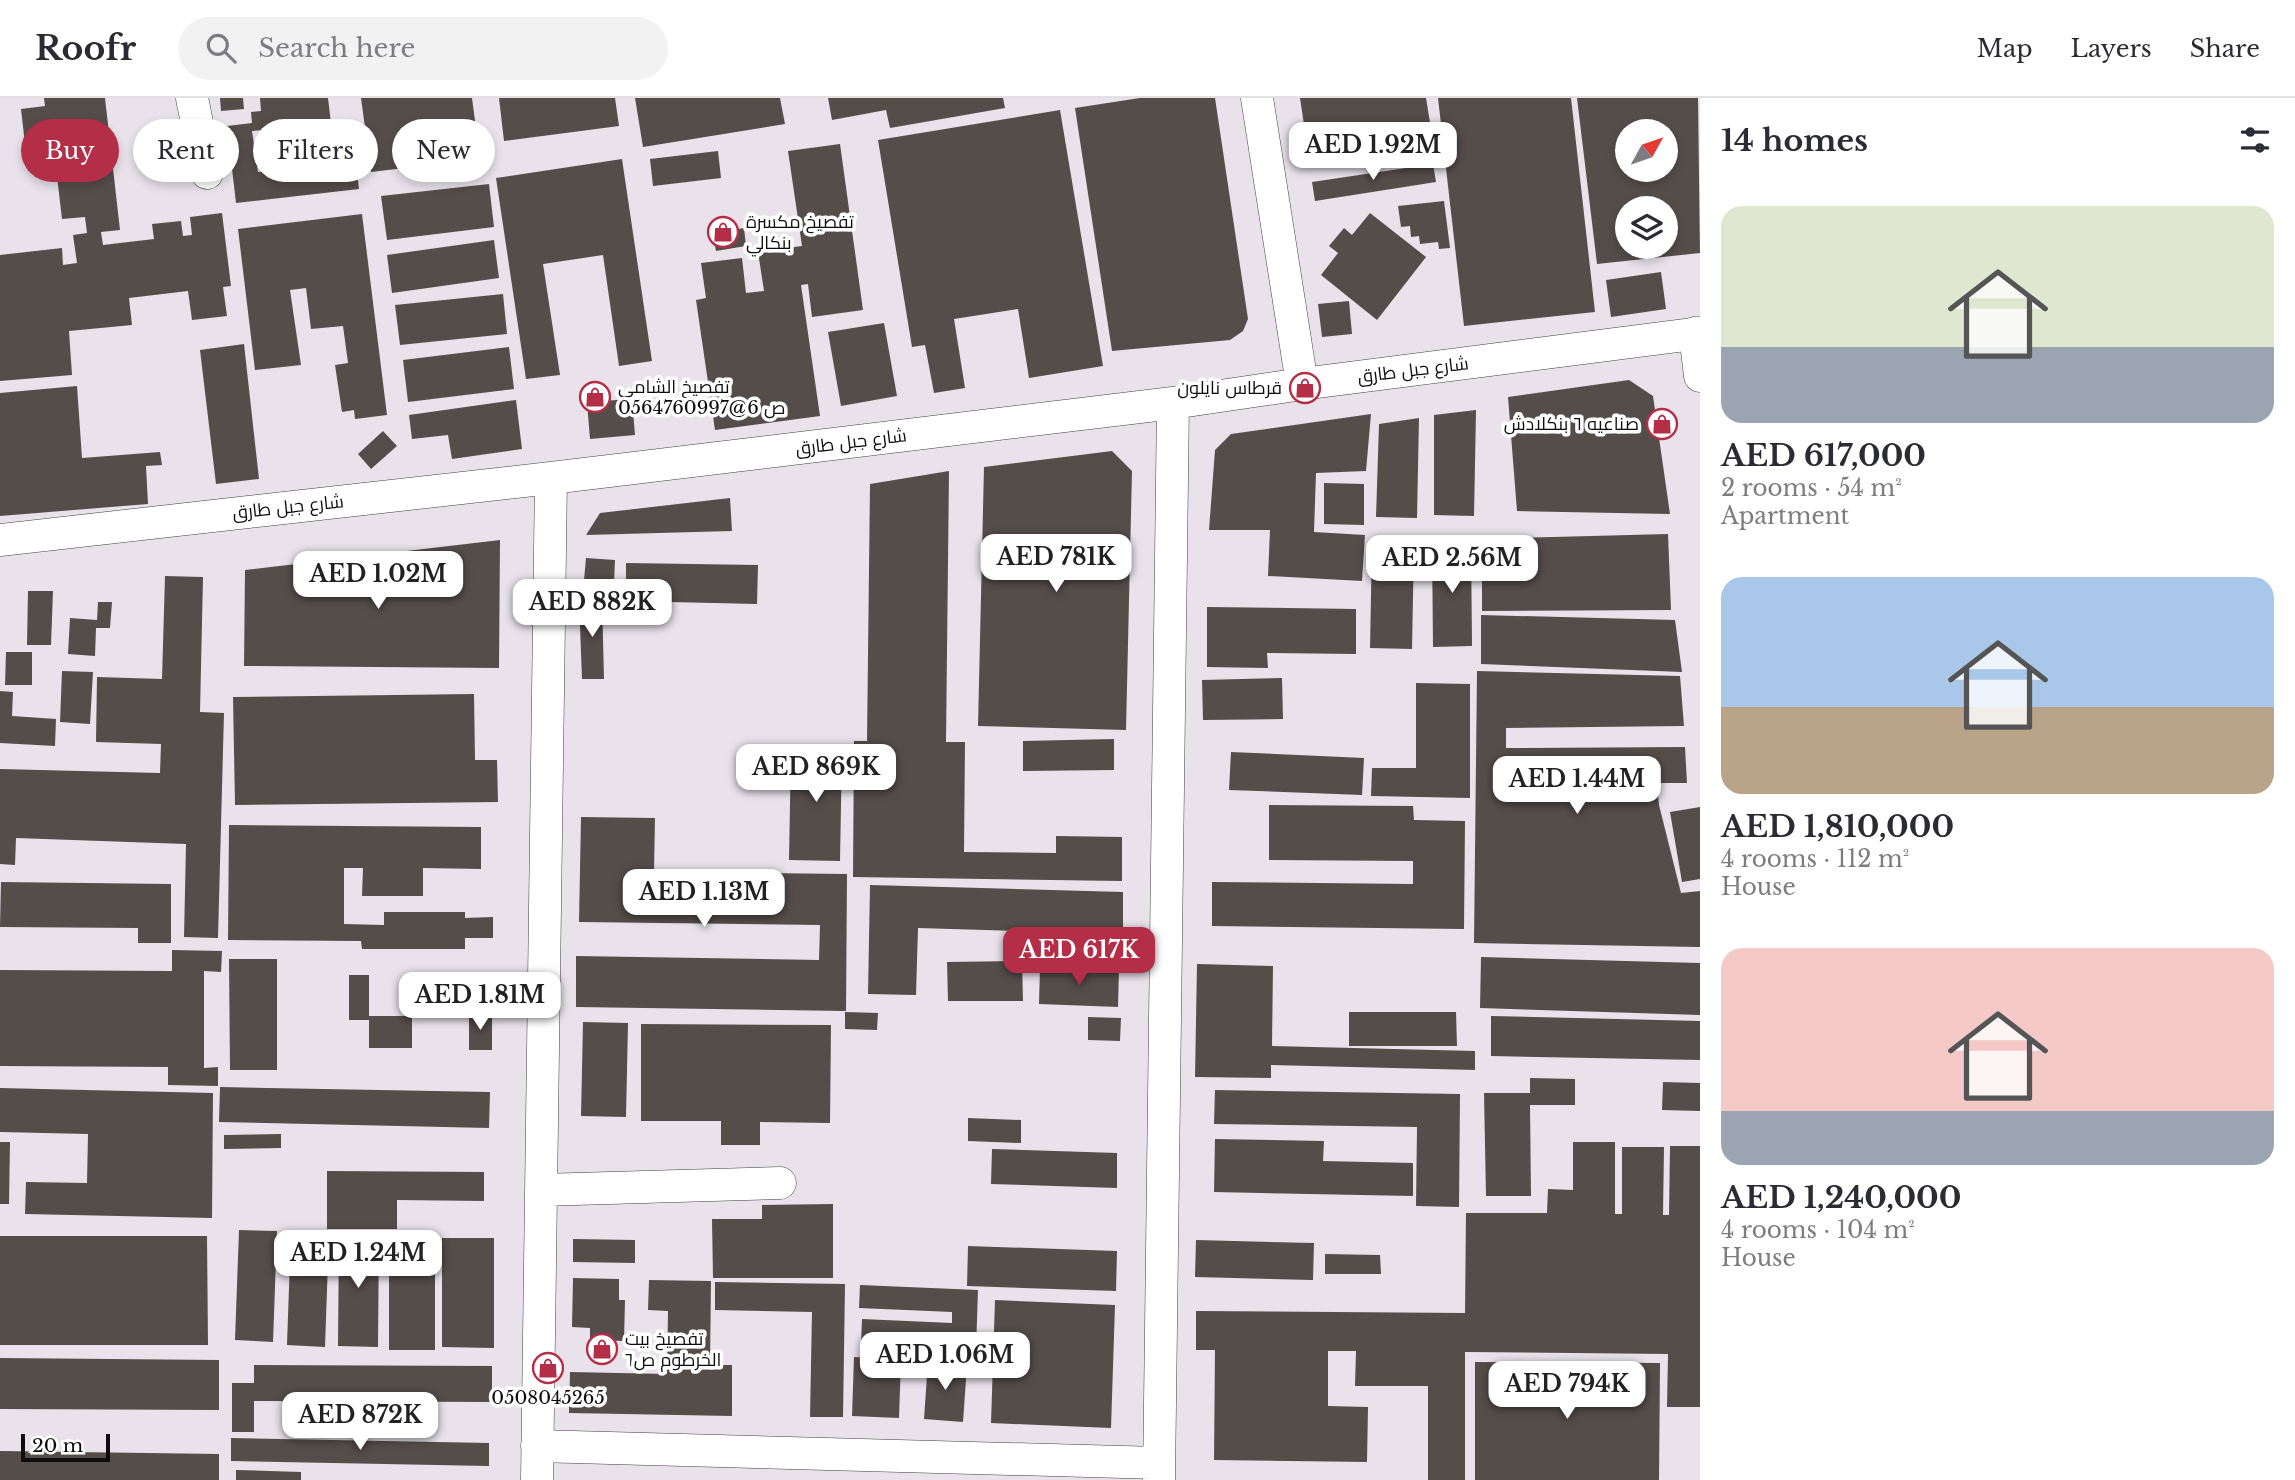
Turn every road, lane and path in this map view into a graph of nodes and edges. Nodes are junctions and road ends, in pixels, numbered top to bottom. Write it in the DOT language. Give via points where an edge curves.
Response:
graph roads {
  1 [pos="192,98"];
  2 [pos="1257,98"];
  3 [pos="196,119"];
  4 [pos="1698,333"];
  5 [pos="1700,376"];
  6 [pos="1302,384"];
  7 [pos="1173,403"];
  8 [pos="551,478"];
  9 [pos="0,540"];
  10 [pos="780,1183"];
  11 [pos="541,1190"];
  12 [pos="537,1446"];
  13 [pos="1159,1472"];
  14 [pos="537,1480"];
  1 -- 3 [label="street"];
  2 -- 6 [label="street"];
  4 -- 5 [label="street"];
  4 -- 6 [label="street, شارع جبل طارق"];
  6 -- 7 [label="street, شارع جبل طارق"];
  7 -- 8 [label="street, شارع جبل طارق"];
  7 -- 13 [label="street"];
  8 -- 9 [label="street, شارع جبل طارق"];
  8 -- 11 [label="street"];
  10 -- 11 [label="street"];
  11 -- 12 [label="street"];
  12 -- 13 [label="street"];
  12 -- 14 [label="street"];
}
